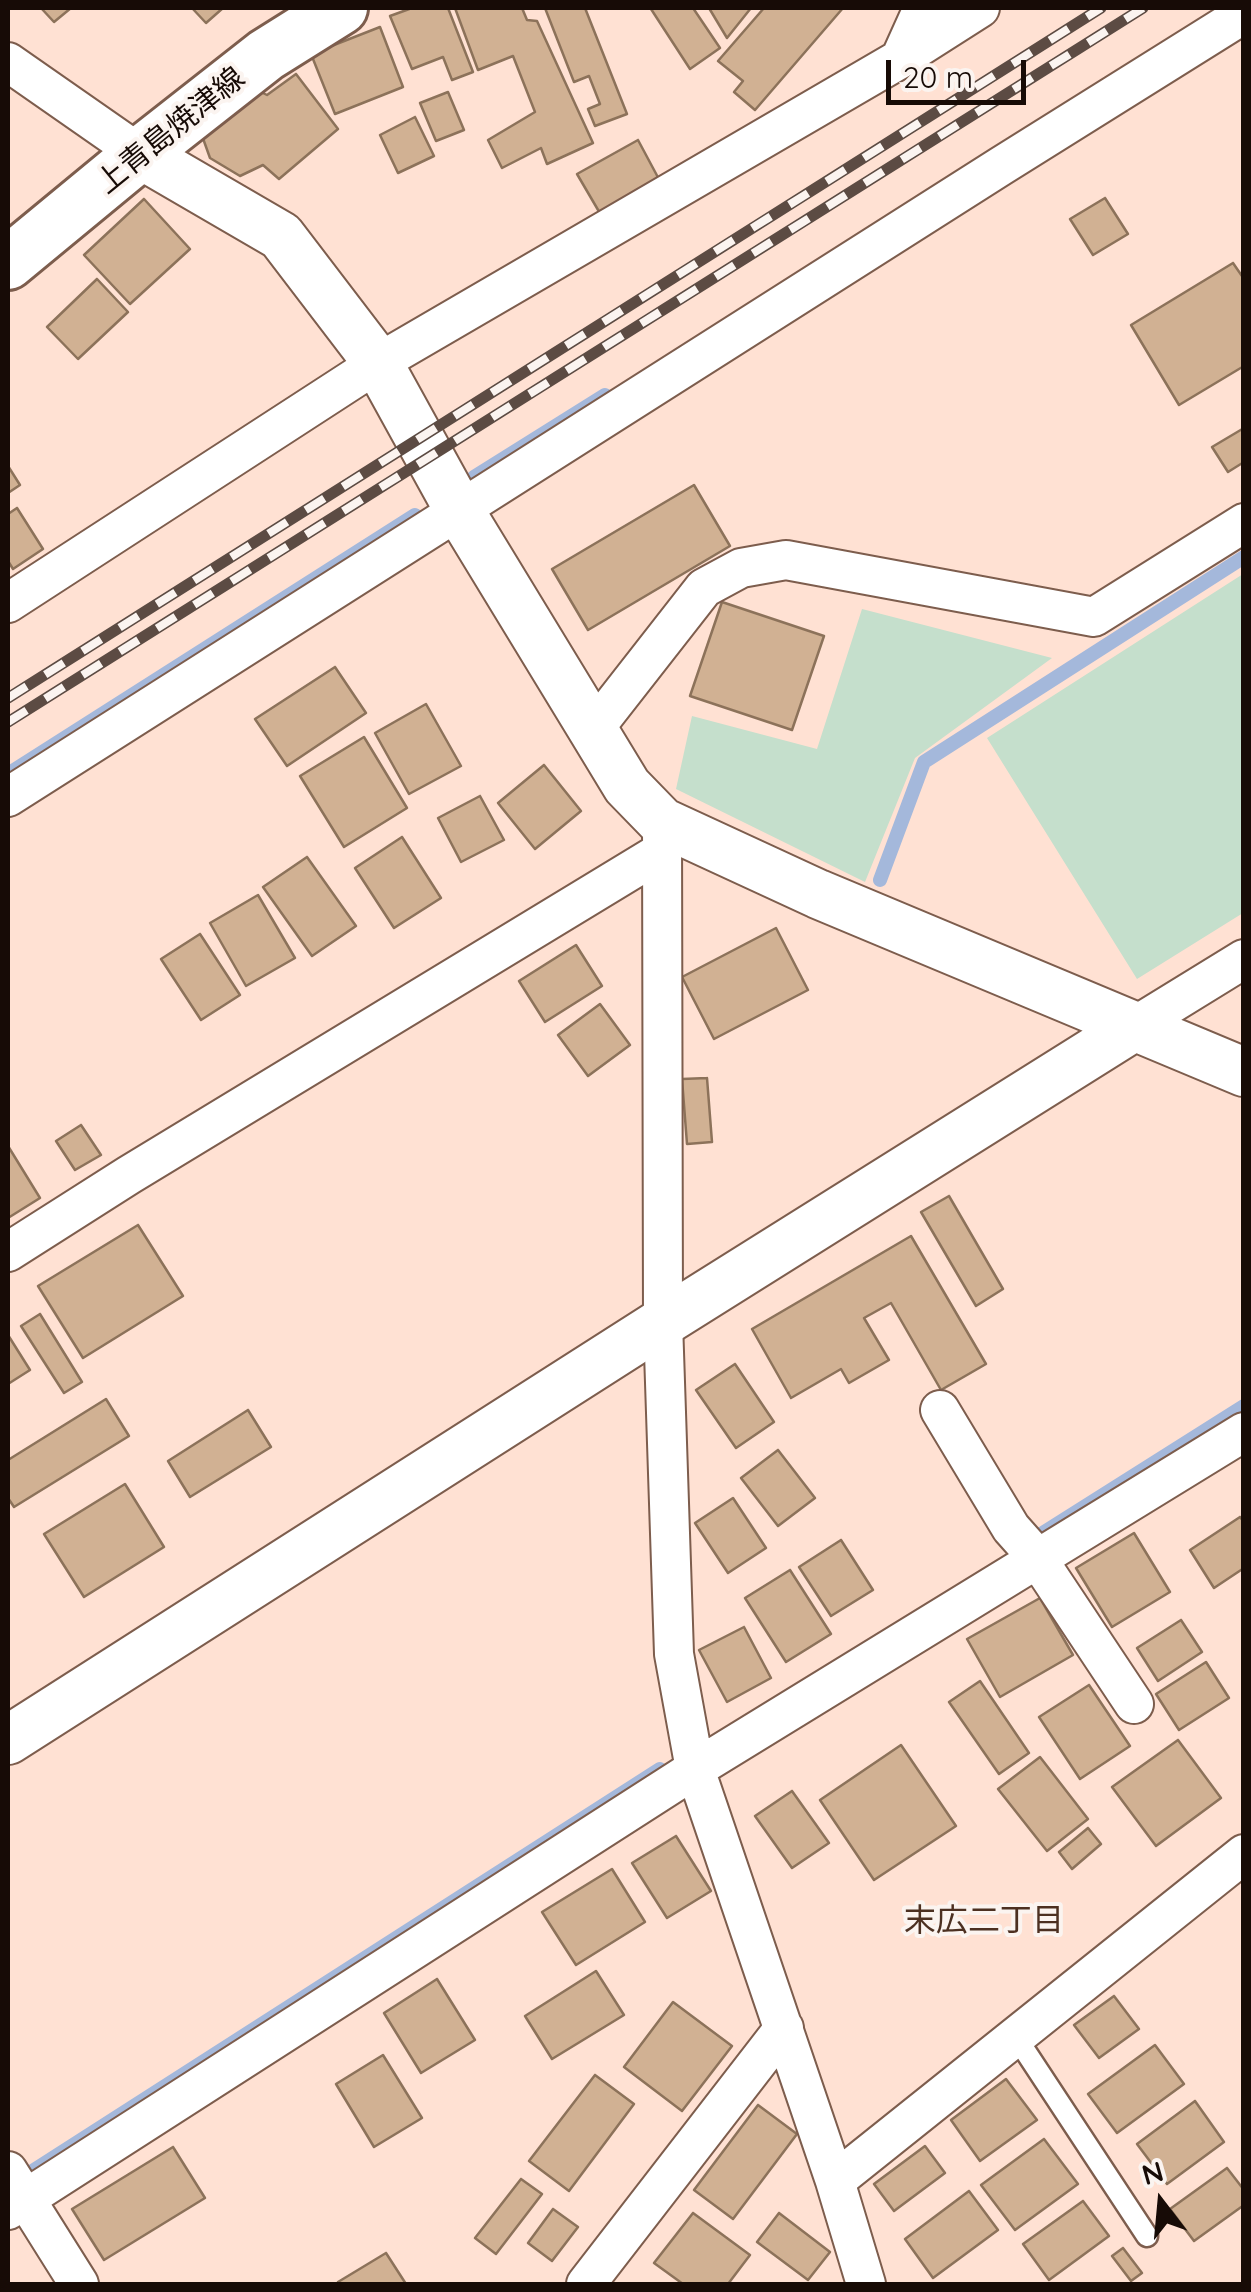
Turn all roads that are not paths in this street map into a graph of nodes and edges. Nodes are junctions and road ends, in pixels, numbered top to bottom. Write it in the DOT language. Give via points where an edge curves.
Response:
graph roads {
  1 [pos="340,8"];
  2 [pos="924,8"];
  3 [pos="980,8"];
  4 [pos="1244,14"];
  5 [pos="900,59"];
  6 [pos="8,62"];
  7 [pos="140,154"];
  8 [pos="8,263"];
  9 [pos="378,362"];
  10 [pos="458,510"];
  11 [pos="1244,523"];
  12 [pos="8,603"];
  13 [pos="593,730"];
  14 [pos="8,797"];
  15 [pos="661,837"];
  16 [pos="1244,958"];
  17 [pos="1135,1026"];
  18 [pos="1244,1072"];
  19 [pos="8,1252"];
  20 [pos="663,1322"];
  21 [pos="940,1410"];
  22 [pos="1244,1432"];
  23 [pos="1028,1547"];
  24 [pos="1134,1704"];
  25 [pos="8,1740"];
  26 [pos="695,1769"];
  27 [pos="1244,1854"];
  28 [pos="784,2028"];
  29 [pos="1016,2037"];
  30 [pos="835,2181"];
  31 [pos="13,2193"];
  32 [pos="1147,2236"];
  33 [pos="80,2284"];
  34 [pos="586,2284"];
  35 [pos="866,2284"];
  1 -- 7 [label="main road, 上青島焼津線" via="266,55"];
  2 -- 5 [label="street"];
  3 -- 5 [label="street"];
  4 -- 10 [label="street"];
  5 -- 9 [label="street"];
  6 -- 7 [label="street"];
  7 -- 8 [label="main road, 上青島焼津線"];
  7 -- 9 [label="street" via="281,236"];
  9 -- 10 [label="street"];
  9 -- 12 [label="street"];
  10 -- 13 [label="street"];
  10 -- 14 [label="street"];
  11 -- 13 [label="street" via="1094,617 786,560 741,568 704,588"];
  13 -- 15 [label="street"];
  15 -- 17 [label="street" via="818,894"];
  15 -- 19 [label="street"];
  15 -- 20 [label="street"];
  16 -- 17 [label="street"];
  17 -- 18 [label="street"];
  17 -- 20 [label="street"];
  20 -- 25 [label="street"];
  20 -- 26 [label="street" via="674,1654"];
  21 -- 23 [label="street"];
  22 -- 23 [label="street"];
  23 -- 24 [label="street"];
  23 -- 26 [label="street"];
  26 -- 28 [label="street"];
  26 -- 31 [label="street"];
  27 -- 29 [label="street"];
  28 -- 30 [label="street"];
  28 -- 34 [label="street"];
  29 -- 30 [label="street"];
  29 -- 32 [label="lane"];
  30 -- 35 [label="street"];
  31 -- 33 [label="street"];
}
